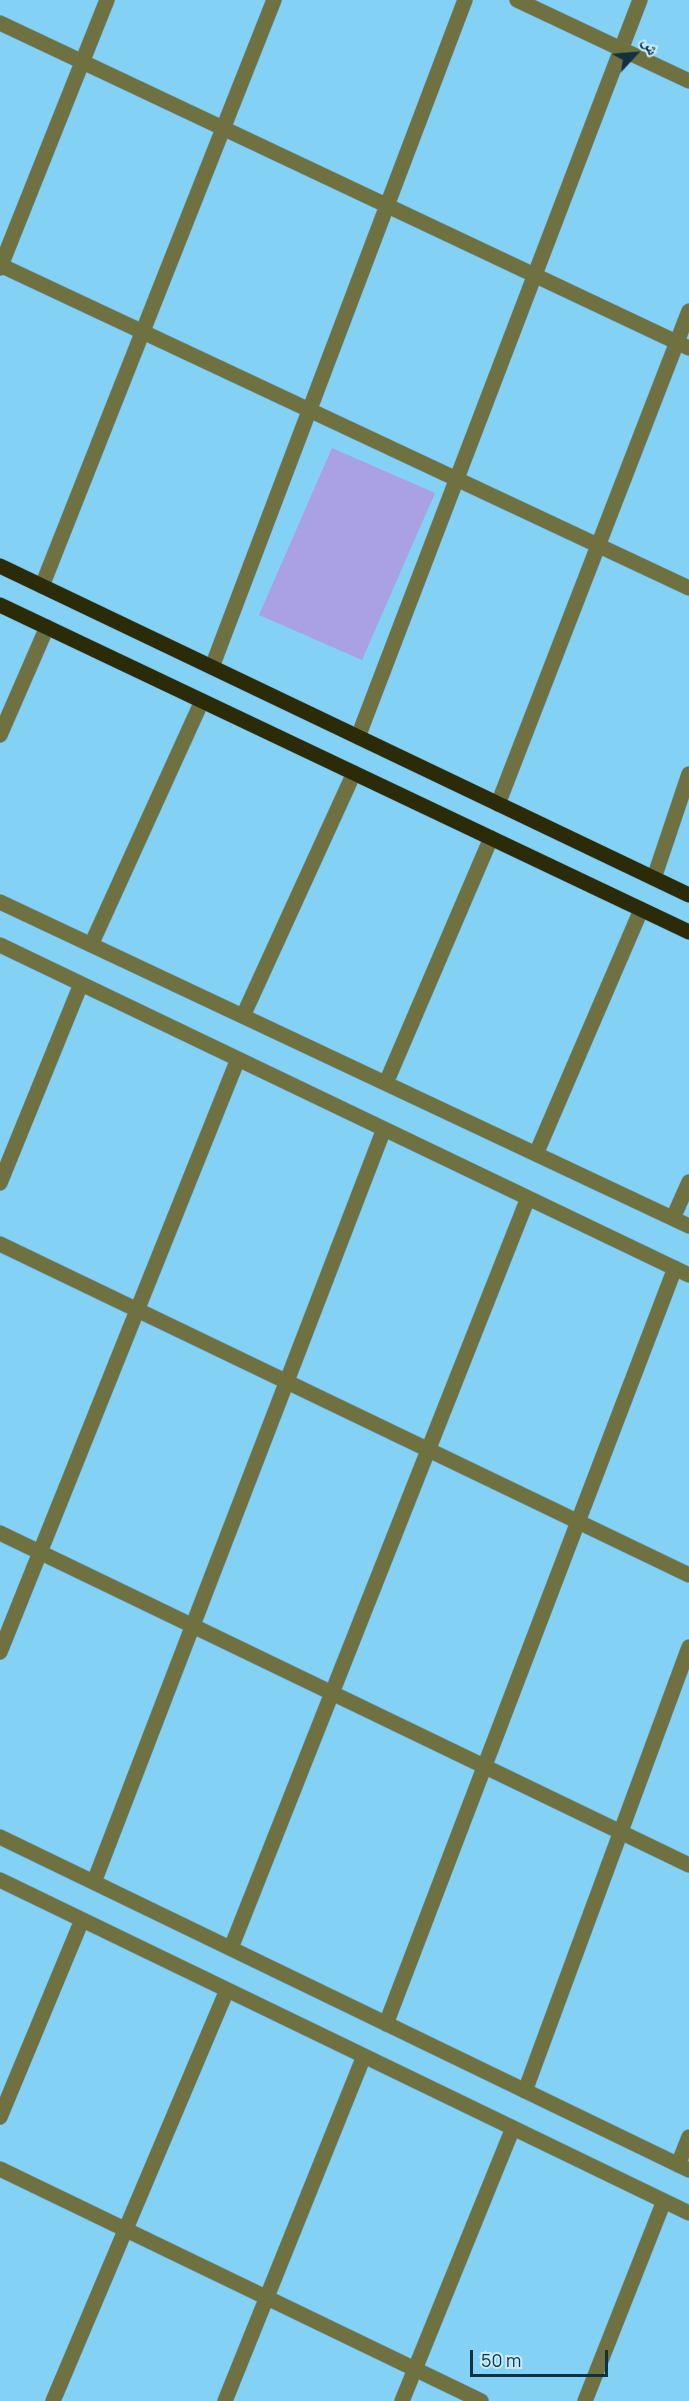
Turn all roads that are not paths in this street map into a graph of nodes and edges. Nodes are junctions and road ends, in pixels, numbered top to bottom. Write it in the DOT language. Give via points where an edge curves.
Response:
graph roads {
  1 [pos="107,0"];
  2 [pos="274,0"];
  3 [pos="465,0"];
  4 [pos="517,0"];
  5 [pos="640,0"];
  6 [pos="0,22"];
  7 [pos="621,49"];
  8 [pos="82,61"];
  9 [pos="689,81"];
  10 [pos="224,128"];
  11 [pos="387,205"];
  12 [pos="0,266"];
  13 [pos="535,275"];
  14 [pos="689,311"];
  15 [pos="143,332"];
  16 [pos="683,345"];
  17 [pos="309,410"];
  18 [pos="456,479"];
  19 [pos="598,546"];
  20 [pos="0,566"];
  21 [pos="42,586"];
  22 [pos="689,588"];
  23 [pos="0,605"];
  24 [pos="47,627"];
  25 [pos="212,667"];
  26 [pos="202,701"];
  27 [pos="0,735"];
  28 [pos="358,737"];
  29 [pos="354,773"];
  30 [pos="689,774"];
  31 [pos="498,804"];
  32 [pos="491,838"];
  33 [pos="654,878"];
  34 [pos="689,895"];
  35 [pos="0,902"];
  36 [pos="641,910"];
  37 [pos="689,933"];
  38 [pos="0,945"];
  39 [pos="92,945"];
  40 [pos="81,984"];
  41 [pos="243,1016"];
  42 [pos="238,1059"];
  43 [pos="386,1083"];
  44 [pos="384,1129"];
  45 [pos="536,1154"];
  46 [pos="689,1182"];
  47 [pos="0,1183"];
  48 [pos="528,1198"];
  49 [pos="673,1218"];
  50 [pos="689,1226"];
  51 [pos="0,1244"];
  52 [pos="682,1272"];
  53 [pos="137,1310"];
  54 [pos="287,1382"];
  55 [pos="428,1450"];
  56 [pos="578,1522"];
  57 [pos="0,1533"];
  58 [pos="40,1553"];
  59 [pos="689,1575"];
  60 [pos="193,1626"];
  61 [pos="689,1647"];
  62 [pos="0,1652"];
  63 [pos="332,1693"];
  64 [pos="485,1767"];
  65 [pos="620,1832"];
  66 [pos="0,1837"];
  67 [pos="689,1865"];
  68 [pos="0,1880"];
  69 [pos="94,1882"];
  70 [pos="82,1920"];
  71 [pos="231,1948"];
  72 [pos="227,1990"];
  73 [pos="386,2024"];
  74 [pos="364,2056"];
  75 [pos="525,2091"];
  76 [pos="0,2117"];
  77 [pos="513,2128"];
  78 [pos="689,2137"];
  79 [pos="684,2167"];
  80 [pos="0,2169"];
  81 [pos="664,2201"];
  82 [pos="689,2213"];
  83 [pos="126,2229"];
  84 [pos="266,2297"];
  85 [pos="415,2369"];
  86 [pos="53,2401"];
  87 [pos="225,2401"];
  88 [pos="402,2401"];
  89 [pos="481,2401"];
  90 [pos="585,2401"];
  1 -- 8 [label="street"];
  2 -- 10 [label="street"];
  3 -- 11 [label="street"];
  4 -- 7 [label="street"];
  5 -- 7 [label="street"];
  6 -- 8 [label="street"];
  7 -- 9 [label="street"];
  7 -- 13 [label="street"];
  8 -- 10 [label="street"];
  8 -- 12 [label="street"];
  10 -- 11 [label="street"];
  10 -- 15 [label="street"];
  11 -- 13 [label="street"];
  11 -- 17 [label="street"];
  12 -- 15 [label="street"];
  13 -- 16 [label="street"];
  13 -- 18 [label="street"];
  14 -- 16 [label="street"];
  15 -- 17 [label="street"];
  15 -- 21 [label="street"];
  16 -- 19 [label="street"];
  17 -- 18 [label="street"];
  17 -- 25 [label="street"];
  18 -- 19 [label="street"];
  18 -- 28 [label="street"];
  19 -- 22 [label="street"];
  19 -- 31 [label="street"];
  20 -- 21 [label="main road"];
  21 -- 25 [label="main road"];
  23 -- 24 [label="main road"];
  24 -- 26 [label="main road"];
  24 -- 27 [label="street"];
  25 -- 28 [label="main road"];
  26 -- 29 [label="main road"];
  26 -- 39 [label="street"];
  28 -- 31 [label="main road"];
  29 -- 32 [label="main road"];
  29 -- 41 [label="street"];
  30 -- 33 [label="street"];
  31 -- 33 [label="main road"];
  32 -- 36 [label="main road"];
  32 -- 43 [label="street"];
  33 -- 34 [label="main road"];
  35 -- 39 [label="street"];
  36 -- 37 [label="main road"];
  36 -- 45 [label="street"];
  38 -- 40 [label="street"];
  39 -- 41 [label="street"];
  40 -- 42 [label="street"];
  40 -- 47 [label="street"];
  41 -- 43 [label="street"];
  42 -- 44 [label="street"];
  42 -- 53 [label="street"];
  43 -- 45 [label="street"];
  44 -- 48 [label="street"];
  44 -- 54 [label="street"];
  45 -- 49 [label="street"];
  46 -- 49 [label="street"];
  48 -- 52 [label="street"];
  48 -- 55 [label="street"];
  49 -- 50 [label="street"];
  51 -- 53 [label="street"];
  52 -- 56 [label="street"];
  53 -- 54 [label="street"];
  53 -- 58 [label="street"];
  54 -- 55 [label="street"];
  54 -- 60 [label="street"];
  55 -- 56 [label="street"];
  55 -- 63 [label="street"];
  56 -- 59 [label="street"];
  56 -- 64 [label="street"];
  57 -- 58 [label="street"];
  58 -- 60 [label="street"];
  58 -- 62 [label="street"];
  60 -- 63 [label="street"];
  60 -- 69 [label="street"];
  61 -- 65 [label="street"];
  63 -- 64 [label="street"];
  63 -- 71 [label="street"];
  64 -- 65 [label="street"];
  64 -- 73 [label="street"];
  65 -- 67 [label="street"];
  65 -- 75 [label="street"];
  66 -- 69 [label="street"];
  68 -- 70 [label="street"];
  69 -- 71 [label="street"];
  70 -- 72 [label="street"];
  70 -- 76 [label="street"];
  71 -- 73 [label="street"];
  72 -- 74 [label="street"];
  72 -- 83 [label="street"];
  73 -- 75 [label="street"];
  74 -- 77 [label="street"];
  74 -- 84 [label="street"];
  75 -- 79 [label="street"];
  77 -- 81 [label="street"];
  77 -- 85 [label="street"];
  78 -- 79 [label="street"];
  80 -- 83 [label="street"];
  81 -- 82 [label="street"];
  81 -- 90 [label="street"];
  83 -- 84 [label="street"];
  83 -- 86 [label="street"];
  84 -- 85 [label="street"];
  84 -- 87 [label="street"];
  85 -- 88 [label="street"];
  85 -- 89 [label="street"];
}
